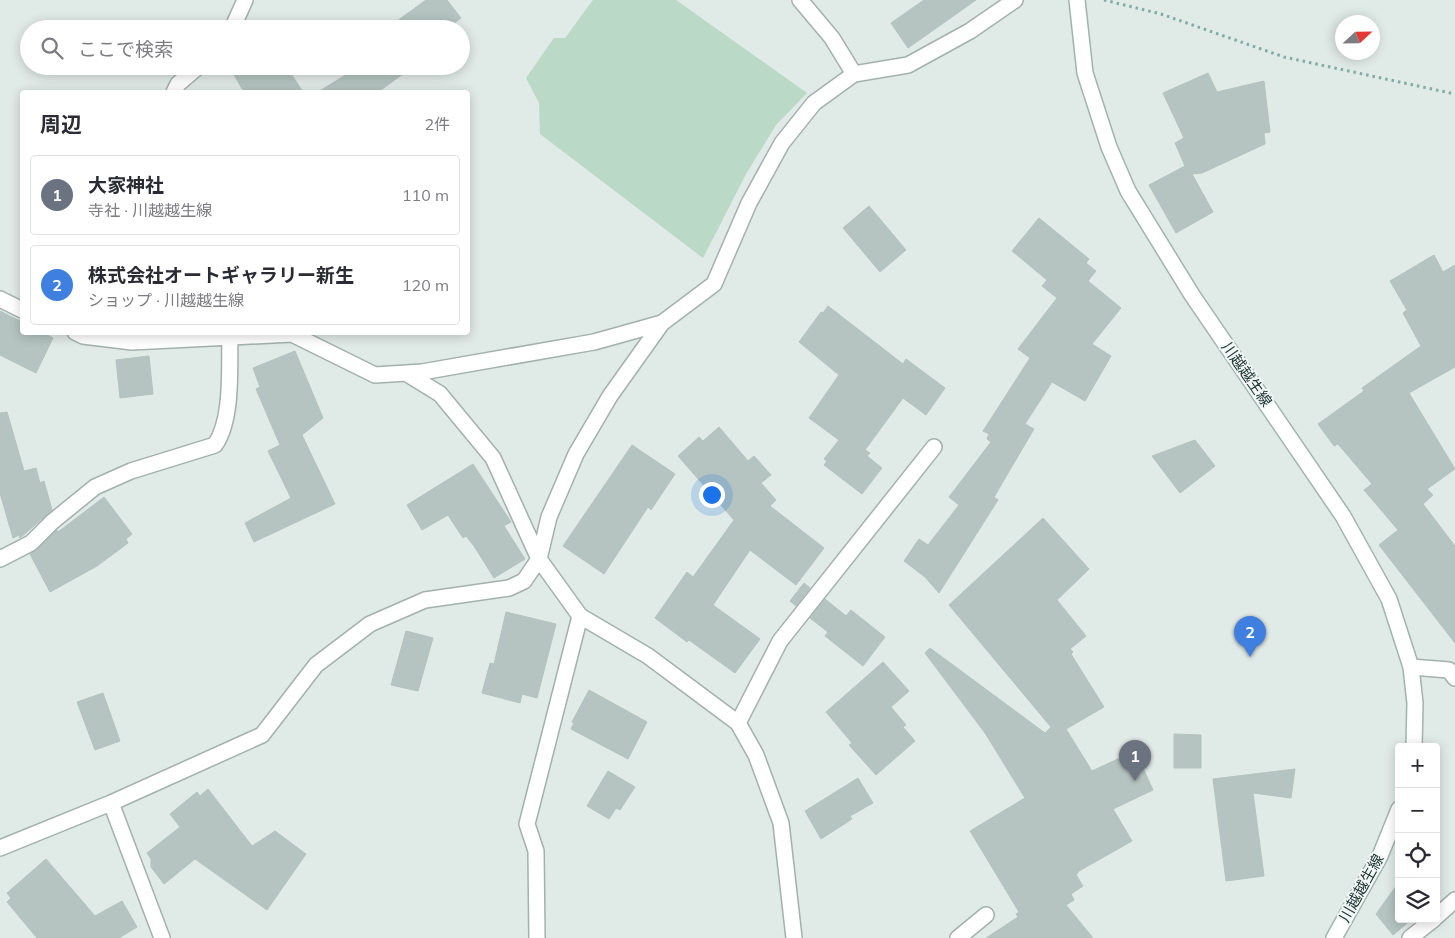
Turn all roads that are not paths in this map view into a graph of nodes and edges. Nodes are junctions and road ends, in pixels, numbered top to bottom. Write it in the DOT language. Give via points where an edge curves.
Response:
graph roads {
  1 [pos="244,0"];
  2 [pos="800,0"];
  3 [pos="1015,0"];
  4 [pos="1077,0"];
  5 [pos="236,20"];
  6 [pos="854,74"];
  7 [pos="188,75"];
  8 [pos="175,90"];
  9 [pos="0,299"];
  10 [pos="20,309"];
  11 [pos="662,323"];
  12 [pos="81,335"];
  13 [pos="276,335"];
  14 [pos="294,335"];
  15 [pos="198,336"];
  16 [pos="230,338"];
  17 [pos="406,373"];
  18 [pos="934,447"];
  19 [pos="0,559"];
  20 [pos="540,559"];
  21 [pos="580,616"];
  22 [pos="1411,667"];
  23 [pos="1453,671"];
  24 [pos="738,723"];
  25 [pos="1414,743"];
  26 [pos="110,803"];
  27 [pos="1395,819"];
  28 [pos="0,848"];
  29 [pos="1455,900"];
  30 [pos="1440,914"];
  31 [pos="986,915"];
  32 [pos="1429,923"];
  33 [pos="162,938"];
  34 [pos="537,938"];
  35 [pos="794,938"];
  36 [pos="958,938"];
  37 [pos="1334,938"];
  38 [pos="1410,938"];
  1 -- 5 [label="street"];
  2 -- 6 [label="street" via="832,38"];
  3 -- 6 [label="street" via="970,31 908,65"];
  4 -- 22 [label="street, 川越越生線" via="1085,73 1109,147 1128,191 1192,295 1366,555 1389,599"];
  6 -- 11 [label="street" via="814,104 782,143 749,203 714,284"];
  7 -- 8 [label="street"];
  9 -- 10 [label="street"];
  11 -- 17 [label="street" via="594,342"];
  11 -- 20 [label="street" via="610,396 576,454 549,517"];
  12 -- 15 [label="street" via="132,342"];
  13 -- 16 [label="street"];
  14 -- 17 [label="street" via="375,374"];
  15 -- 16 [label="street"];
  16 -- 19 [label="street" via="227,404 221,436 215,445 131,471 95,487 31,543"];
  17 -- 20 [label="street" via="440,394 493,458"];
  18 -- 24 [label="street" via="780,641"];
  20 -- 21 [label="street"];
  20 -- 26 [label="street" via="524,581 509,588 425,600 370,624 316,665 262,735"];
  21 -- 24 [label="street" via="648,656"];
  21 -- 34 [label="street" via="526,824 536,850"];
  22 -- 23 [label="street"];
  22 -- 25 [label="street, 川越越生線" via="1415,703"];
  24 -- 35 [label="street" via="756,754 781,823"];
  26 -- 28 [label="street"];
  26 -- 33 [label="street"];
  27 -- 37 [label="street, 川越越生線" via="1380,856"];
  29 -- 30 [label="street"];
  31 -- 36 [label="street"];
  32 -- 38 [label="street"];
}
